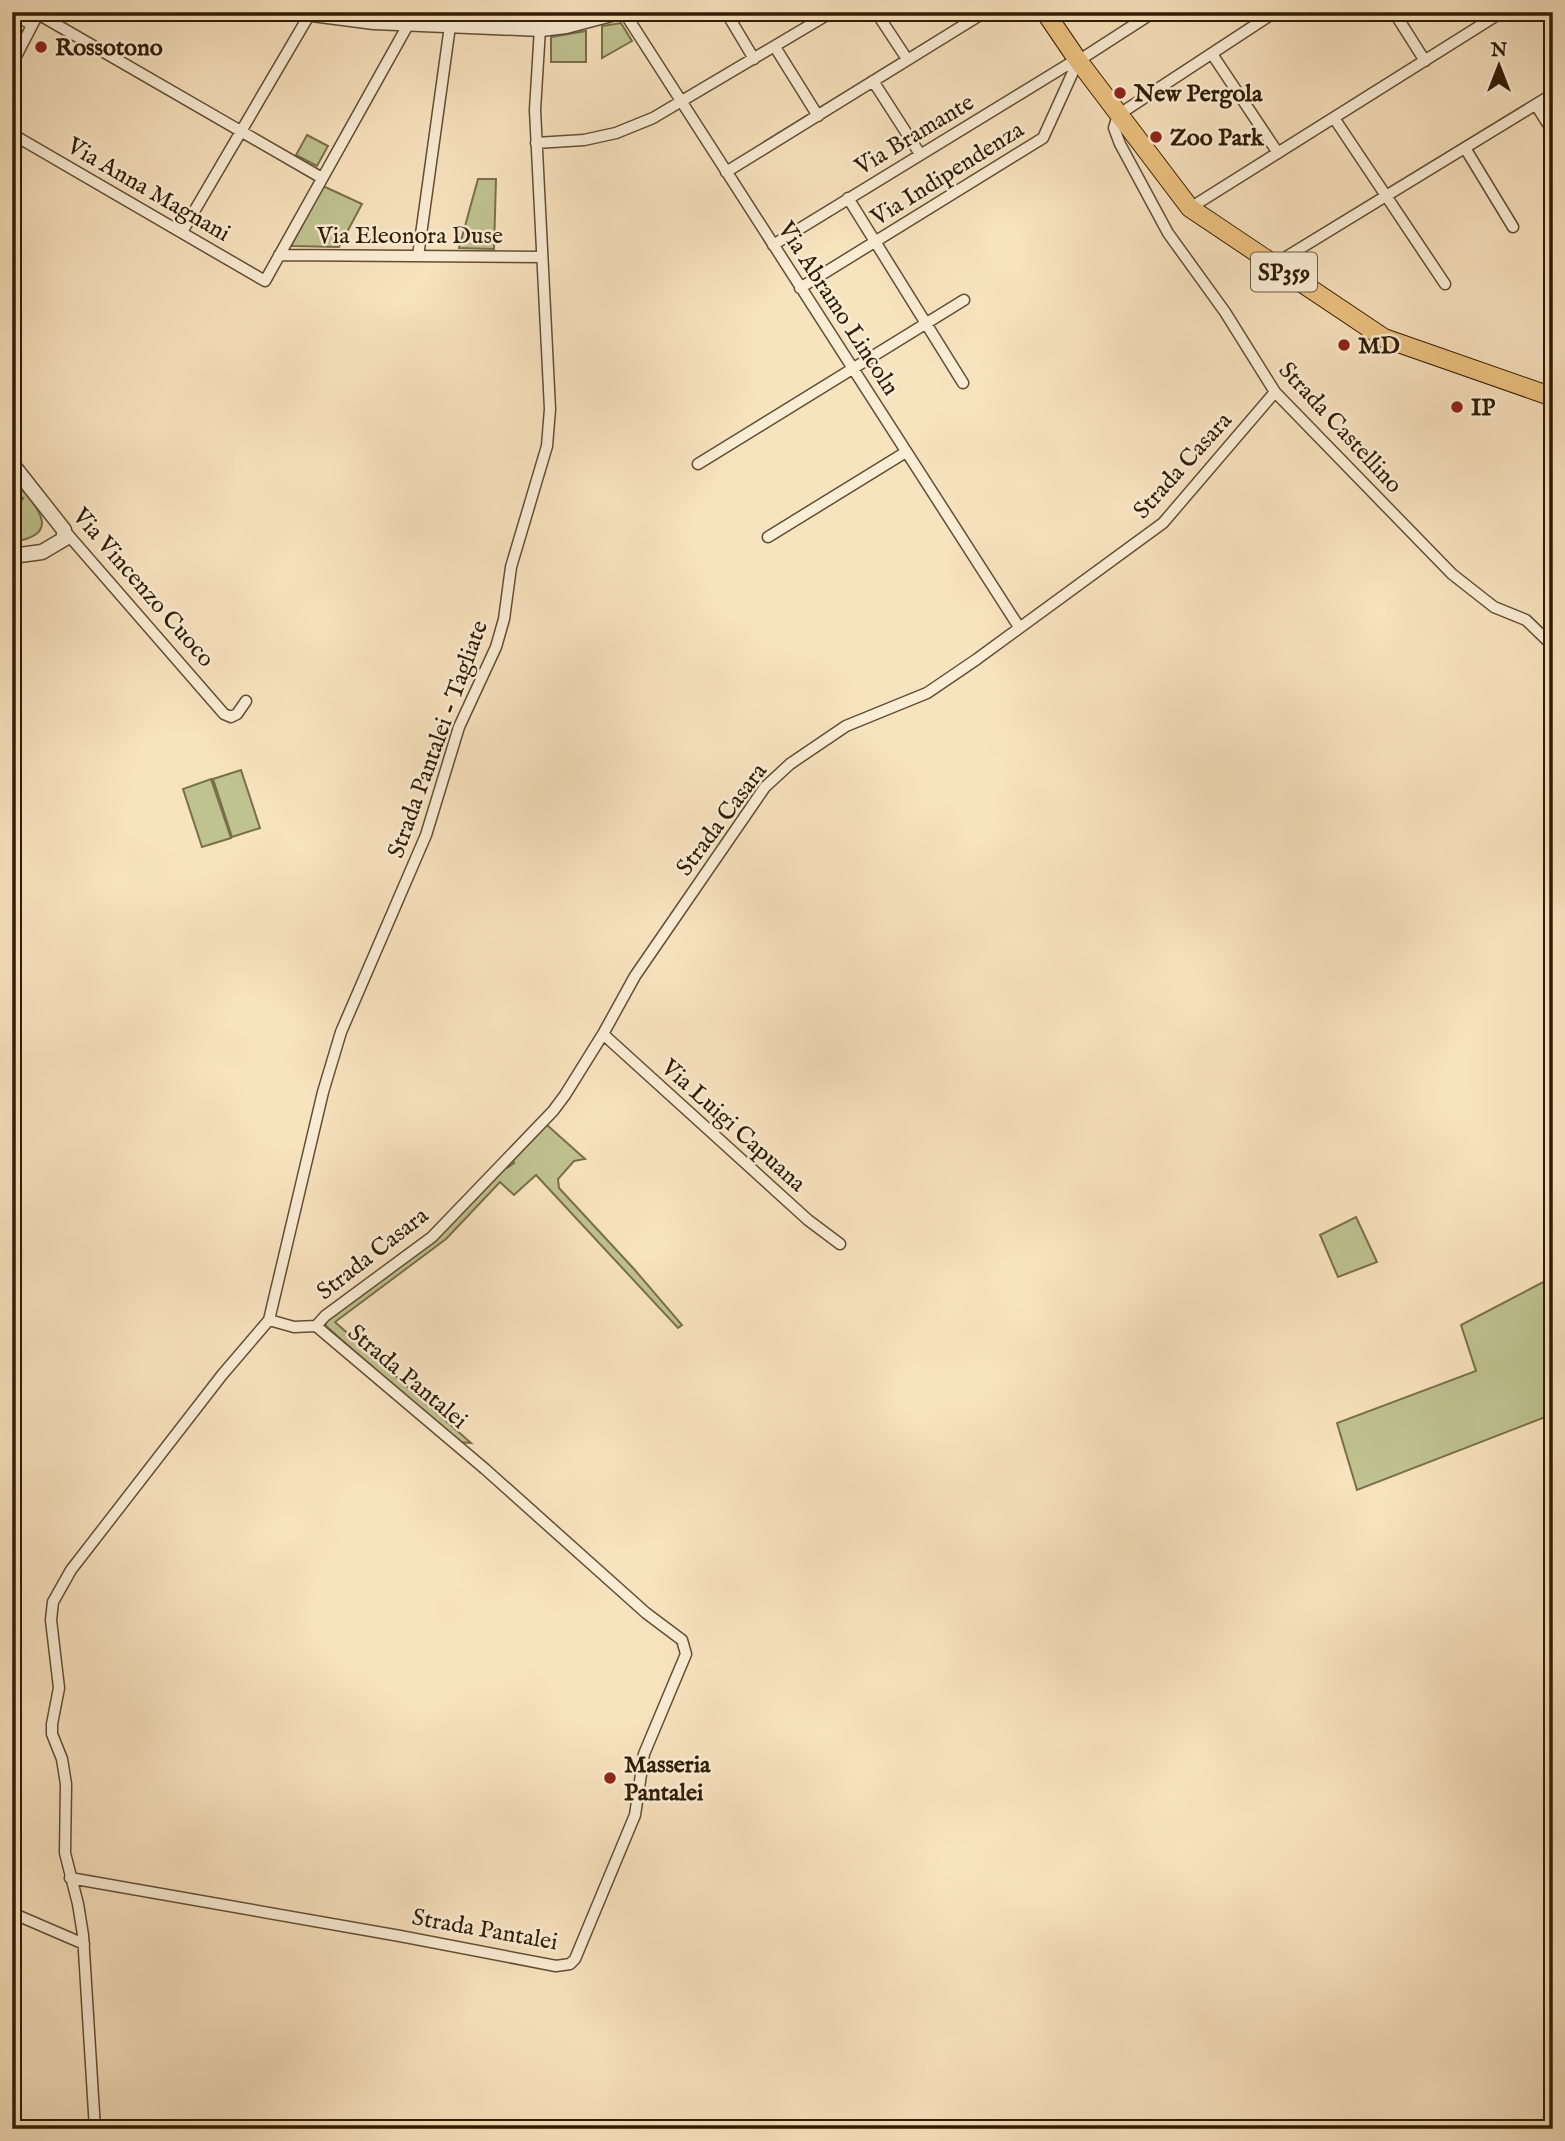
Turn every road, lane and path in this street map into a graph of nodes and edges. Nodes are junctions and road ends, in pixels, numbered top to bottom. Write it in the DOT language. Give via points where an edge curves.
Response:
graph roads {
  1 [pos="541,12"];
  2 [pos="622,12"];
  3 [pos="726,12"];
  4 [pos="876,12"];
  5 [pos="1045,12"];
  6 [pos="1154,12"];
  7 [pos="1275,12"];
  8 [pos="1394,12"];
  9 [pos="1502,12"];
  10 [pos="12,13"];
  11 [pos="38,13"];
  12 [pos="306,13"];
  13 [pos="825,14"];
  14 [pos="978,14"];
  15 [pos="1487,16"];
  16 [pos="440,21"];
  17 [pos="409,23"];
  18 [pos="32,25"];
  19 [pos="541,29"];
  20 [pos="775,47"];
  21 [pos="1212,54"];
  22 [pos="907,59"];
  23 [pos="754,60"];
  24 [pos="1077,60"];
  25 [pos="1425,61"];
  26 [pos="12,64"];
  27 [pos="873,81"];
  28 [pos="1553,94"];
  29 [pos="681,103"];
  30 [pos="1536,105"];
  31 [pos="818,116"];
  32 [pos="1118,116"];
  33 [pos="1334,118"];
  34 [pos="241,132"];
  35 [pos="1553,132"];
  36 [pos="12,134"];
  37 [pos="537,143"];
  38 [pos="1465,148"];
  39 [pos="1278,153"];
  40 [pos="920,154"];
  41 [pos="726,172"];
  42 [pos="322,178"];
  43 [pos="1386,196"];
  44 [pos="848,198"];
  45 [pos="1190,208"];
  46 [pos="1513,227"];
  47 [pos="182,232"];
  48 [pos="876,242"];
  49 [pos="773,245"];
  50 [pos="279,255"];
  51 [pos="418,256"];
  52 [pos="541,257"];
  53 [pos="1273,265"];
  54 [pos="1445,284"];
  55 [pos="800,288"];
  56 [pos="964,300"];
  57 [pos="926,323"];
  58 [pos="852,369"];
  59 [pos="962,383"];
  60 [pos="1275,392"];
  61 [pos="1553,397"];
  62 [pos="906,452"];
  63 [pos="12,464"];
  64 [pos="698,464"];
  65 [pos="64,530"];
  66 [pos="768,537"];
  67 [pos="12,556"];
  68 [pos="1019,627"];
  69 [pos="1553,646"];
  70 [pos="246,701"];
  71 [pos="603,1034"];
  72 [pos="840,1244"];
  73 [pos="269,1320"];
  74 [pos="316,1326"];
  75 [pos="70,1878"];
  76 [pos="12,1913"];
  77 [pos="84,1944"];
  78 [pos="95,2129"];
  1 -- 19 [label="street, Strada Pantalei - Tagliate"];
  2 -- 19 [label="street"];
  2 -- 29 [label="street, Via Abramo Lincoln"];
  3 -- 23 [label="street"];
  4 -- 22 [label="street"];
  5 -- 24 [label="main road, SP359"];
  6 -- 24 [label="street, Via Bramante"];
  7 -- 21 [label="street"];
  8 -- 25 [label="street"];
  9 -- 15 [label="street"];
  10 -- 18 [label="street"];
  11 -- 18 [label="street"];
  11 -- 34 [label="street"];
  12 -- 17 [label="street"];
  12 -- 34 [label="street"];
  13 -- 20 [label="street"];
  14 -- 22 [label="street"];
  15 -- 25 [label="street"];
  16 -- 17 [label="street"];
  16 -- 19 [label="street"];
  16 -- 51 [label="street"];
  17 -- 42 [label="street"];
  18 -- 26 [label="street"];
  19 -- 37 [label="street, Strada Pantalei - Tagliate"];
  20 -- 23 [label="street"];
  20 -- 31 [label="street"];
  21 -- 32 [label="street"];
  21 -- 39 [label="street"];
  22 -- 27 [label="street"];
  23 -- 29 [label="street"];
  24 -- 32 [label="main road, SP359"];
  24 -- 40 [label="street, Via Bramante"];
  24 -- 48 [label="street, Via Indipendenza" via="1046,136"];
  25 -- 33 [label="street"];
  27 -- 31 [label="street"];
  27 -- 40 [label="street"];
  28 -- 30 [label="street"];
  29 -- 37 [label="street" via="616,133"];
  29 -- 41 [label="street, Via Abramo Lincoln"];
  30 -- 35 [label="street"];
  30 -- 38 [label="street"];
  31 -- 41 [label="street"];
  32 -- 45 [label="main road, SP359"];
  32 -- 60 [label="street, Strada Castellino" via="1114,128 1120,144 1168,233"];
  33 -- 39 [label="street"];
  33 -- 43 [label="street"];
  34 -- 42 [label="street"];
  34 -- 47 [label="street"];
  36 -- 47 [label="street, Via Anna Magnani"];
  37 -- 52 [label="street, Strada Pantalei - Tagliate"];
  38 -- 43 [label="street"];
  38 -- 46 [label="street"];
  39 -- 45 [label="street"];
  40 -- 44 [label="street, Via Bramante"];
  41 -- 49 [label="street, Via Abramo Lincoln"];
  42 -- 50 [label="street"];
  43 -- 53 [label="street"];
  43 -- 54 [label="street"];
  44 -- 48 [label="street"];
  44 -- 49 [label="street, Via Bramante"];
  45 -- 53 [label="main road, SP359"];
  47 -- 50 [label="street, Via Anna Magnani" via="265,281"];
  48 -- 55 [label="street, Via Indipendenza"];
  48 -- 57 [label="street"];
  49 -- 55 [label="street, Via Abramo Lincoln"];
  50 -- 51 [label="street, Via Eleonora Duse"];
  51 -- 52 [label="street, Via Eleonora Duse"];
  52 -- 73 [label="street, Strada Pantalei - Tagliate" via="550,409 547,446 511,567 504,619 459,727 426,835 341,1032"];
  53 -- 61 [label="main road, SP359" via="1384,338"];
  55 -- 58 [label="street, Via Abramo Lincoln"];
  56 -- 57 [label="street"];
  57 -- 58 [label="street"];
  57 -- 59 [label="street"];
  58 -- 62 [label="street, Via Abramo Lincoln"];
  58 -- 64 [label="street"];
  60 -- 68 [label="street, Strada Casara" via="1163,523"];
  60 -- 69 [label="street, Strada Castellino" via="1452,574 1494,607 1527,620"];
  62 -- 66 [label="street"];
  62 -- 68 [label="street, Via Abramo Lincoln"];
  63 -- 65 [label="street, Via Vincenzo Cuoco"];
  65 -- 67 [label="street" via="64,539 42,552"];
  65 -- 70 [label="street, Via Vincenzo Cuoco" via="224,714 232,717"];
  68 -- 71 [label="street, Strada Casara" via="927,693 868,715 822,740 765,787 635,976"];
  71 -- 72 [label="street, Via Luigi Capuana"];
  71 -- 74 [label="street, Strada Casara" via="553,1111 432,1237"];
  73 -- 74 [label="street, Strada Casara" via="294,1327"];
  73 -- 75 [label="street" via="71,1570 53,1602 59,1688 52,1734 66,1784 65,1853"];
  74 -- 75 [label="street, Strada Pantalei" via="685,1646 686,1654 644,1754 635,1815 575,1959 556,1966"];
  75 -- 77 [label="street"];
  76 -- 77 [label="street"];
  77 -- 78 [label="street"];
}
